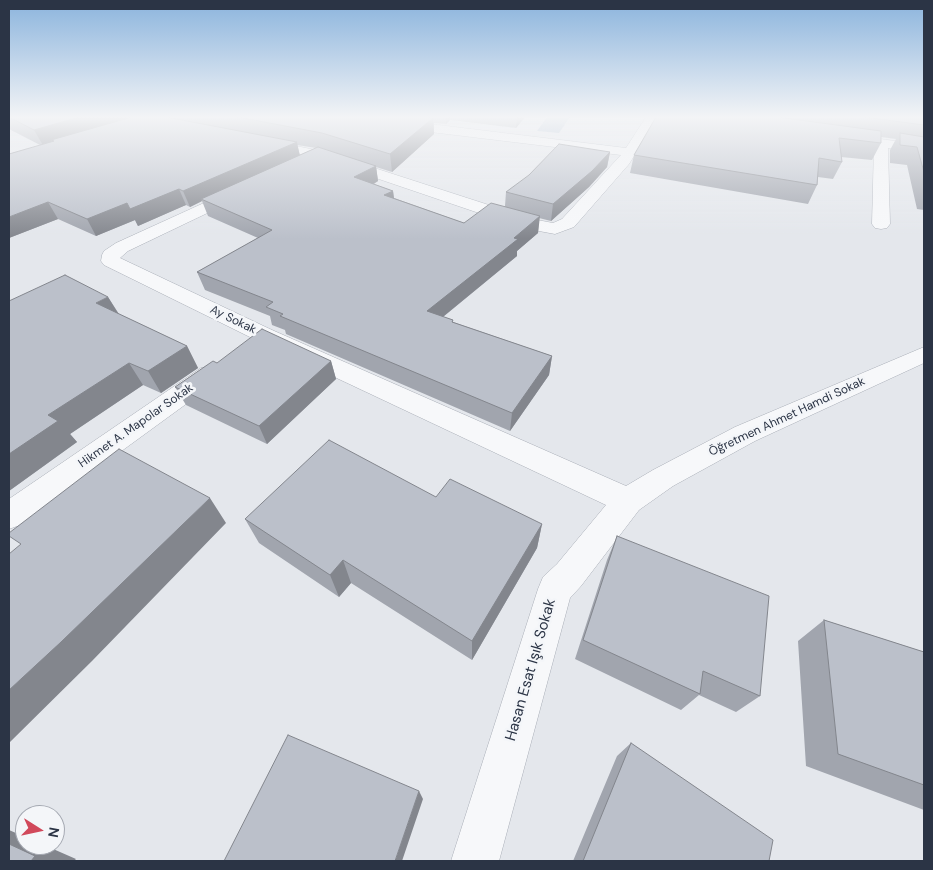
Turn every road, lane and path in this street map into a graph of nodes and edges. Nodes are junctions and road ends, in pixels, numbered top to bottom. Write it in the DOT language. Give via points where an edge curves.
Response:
graph roads {
  1 [pos="312,158"];
  2 [pos="331,158"];
  3 [pos="626,158"];
  4 [pos="882,158"];
  5 [pos="286,170"];
  6 [pos="260,182"];
  7 [pos="881,224"];
  8 [pos="264,335"];
  9 [pos="924,354"];
  10 [pos="628,500"];
  11 [pos="9,516"];
  12 [pos="475,861"];
  1 -- 5 [label="street"];
  2 -- 3 [label="street" via="519,221 554,229 568,223"];
  4 -- 7 [label="street"];
  6 -- 8 [label="street, Ay Sokak" via="122,248 111,255 111,261"];
  8 -- 10 [label="street, Ay Sokak"];
  8 -- 11 [label="street, Hikmet A. Mapolar Sokak"];
  9 -- 10 [label="street, Öğretmen Ahmet Hamdi Sokak" via="745,434"];
  10 -- 12 [label="street, Hasan Esat Işık Sokak" via="556,589"];
}
